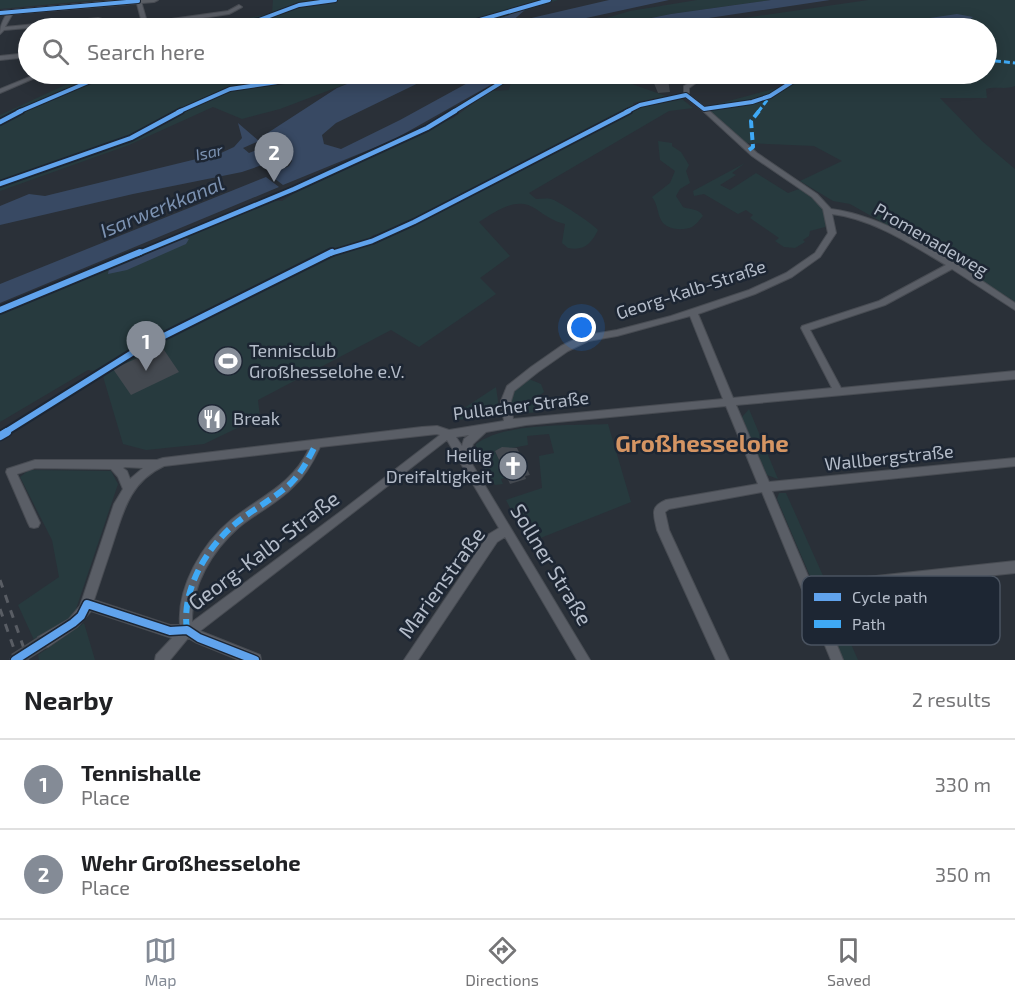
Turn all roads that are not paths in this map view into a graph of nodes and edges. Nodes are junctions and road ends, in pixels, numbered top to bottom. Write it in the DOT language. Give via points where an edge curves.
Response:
graph roads {
  1 [pos="154,0"];
  2 [pos="138,1"];
  3 [pos="239,7"];
  4 [pos="10,12"];
  5 [pos="0,14"];
  6 [pos="143,18"];
  7 [pos="190,18"];
  8 [pos="18,28"];
  9 [pos="1,30"];
  10 [pos="18,56"];
  11 [pos="0,58"];
  12 [pos="18,84"];
  13 [pos="691,84"];
  14 [pos="0,91"];
  15 [pos="829,211"];
  16 [pos="951,266"];
  17 [pos="1015,307"];
  18 [pos="692,311"];
  19 [pos="1015,375"];
  20 [pos="838,391"];
  21 [pos="730,403"];
  22 [pos="509,423"];
  23 [pos="483,428"];
  24 [pos="449,434"];
  25 [pos="316,444"];
  26 [pos="464,459"];
  27 [pos="1015,462"];
  28 [pos="157,464"];
  29 [pos="113,465"];
  30 [pos="766,487"];
  31 [pos="128,489"];
  32 [pos="34,523"];
  33 [pos="507,530"];
  34 [pos="1015,567"];
  35 [pos="930,576"];
  36 [pos="802,577"];
  37 [pos="87,604"];
  38 [pos="186,630"];
  39 [pos="831,645"];
  40 [pos="15,660"];
  41 [pos="161,660"];
  42 [pos="255,660"];
  43 [pos="410,660"];
  44 [pos="584,660"];
  45 [pos="723,660"];
  46 [pos="837,660"];
  1 -- 2 [label="main road"];
  2 -- 4 [label="main road"];
  2 -- 6 [label="street"];
  3 -- 7 [label="street"];
  4 -- 5 [label="main road"];
  4 -- 9 [label="street"];
  8 -- 9 [label="street"];
  10 -- 11 [label="street"];
  12 -- 14 [label="street"];
  13 -- 15 [label="street" via="686,87 686,95 760,159 817,197"];
  15 -- 16 [label="street, Promenadeweg" via="845,211 877,224"];
  15 -- 18 [label="street, Georg-Kalb-Straße" via="833,226 830,237 808,264 757,291"];
  16 -- 17 [label="street, Promenadeweg"];
  16 -- 20 [label="street" via="863,311 805,328"];
  18 -- 21 [label="street"];
  18 -- 22 [label="street, Georg-Kalb-Straße" via="579,340 510,389 506,401"];
  19 -- 20 [label="street, Pullacher Straße"];
  20 -- 21 [label="street, Pullacher Straße"];
  21 -- 22 [label="street, Pullacher Straße"];
  21 -- 30 [label="street"];
  22 -- 23 [label="street, Pullacher Straße"];
  23 -- 24 [label="street, Pullacher Straße"];
  23 -- 26 [label="street" via="468,442"];
  24 -- 25 [label="street, Pullacher Straße" via="422,431"];
  24 -- 26 [label="street, Sollner Straße"];
  24 -- 38 [label="street, Georg-Kalb-Straße" via="200,625"];
  25 -- 28 [label="street, Pullacher Straße"];
  25 -- 38 [label="street" via="291,483 235,525 213,547 187,602"];
  26 -- 33 [label="street, Sollner Straße"];
  27 -- 30 [label="street, Wallbergstraße"];
  28 -- 29 [label="street"];
  28 -- 31 [label="street, Pullacher Straße"];
  29 -- 31 [label="street" via="123,474"];
  29 -- 32 [label="street" via="35,464 11,472"];
  30 -- 36 [label="street"];
  30 -- 45 [label="street, Wallbergstraße" via="666,504 659,510 663,530"];
  31 -- 37 [label="street, Pullacher Straße"];
  33 -- 43 [label="street, Marienstraße" via="493,538"];
  33 -- 44 [label="street, Sollner Straße"];
  34 -- 35 [label="street"];
  37 -- 38 [label="street" via="170,631"];
  37 -- 40 [label="street, bridge" via="81,616"];
  38 -- 41 [label="street"];
  38 -- 42 [label="street"];
  39 -- 46 [label="street"];
}
